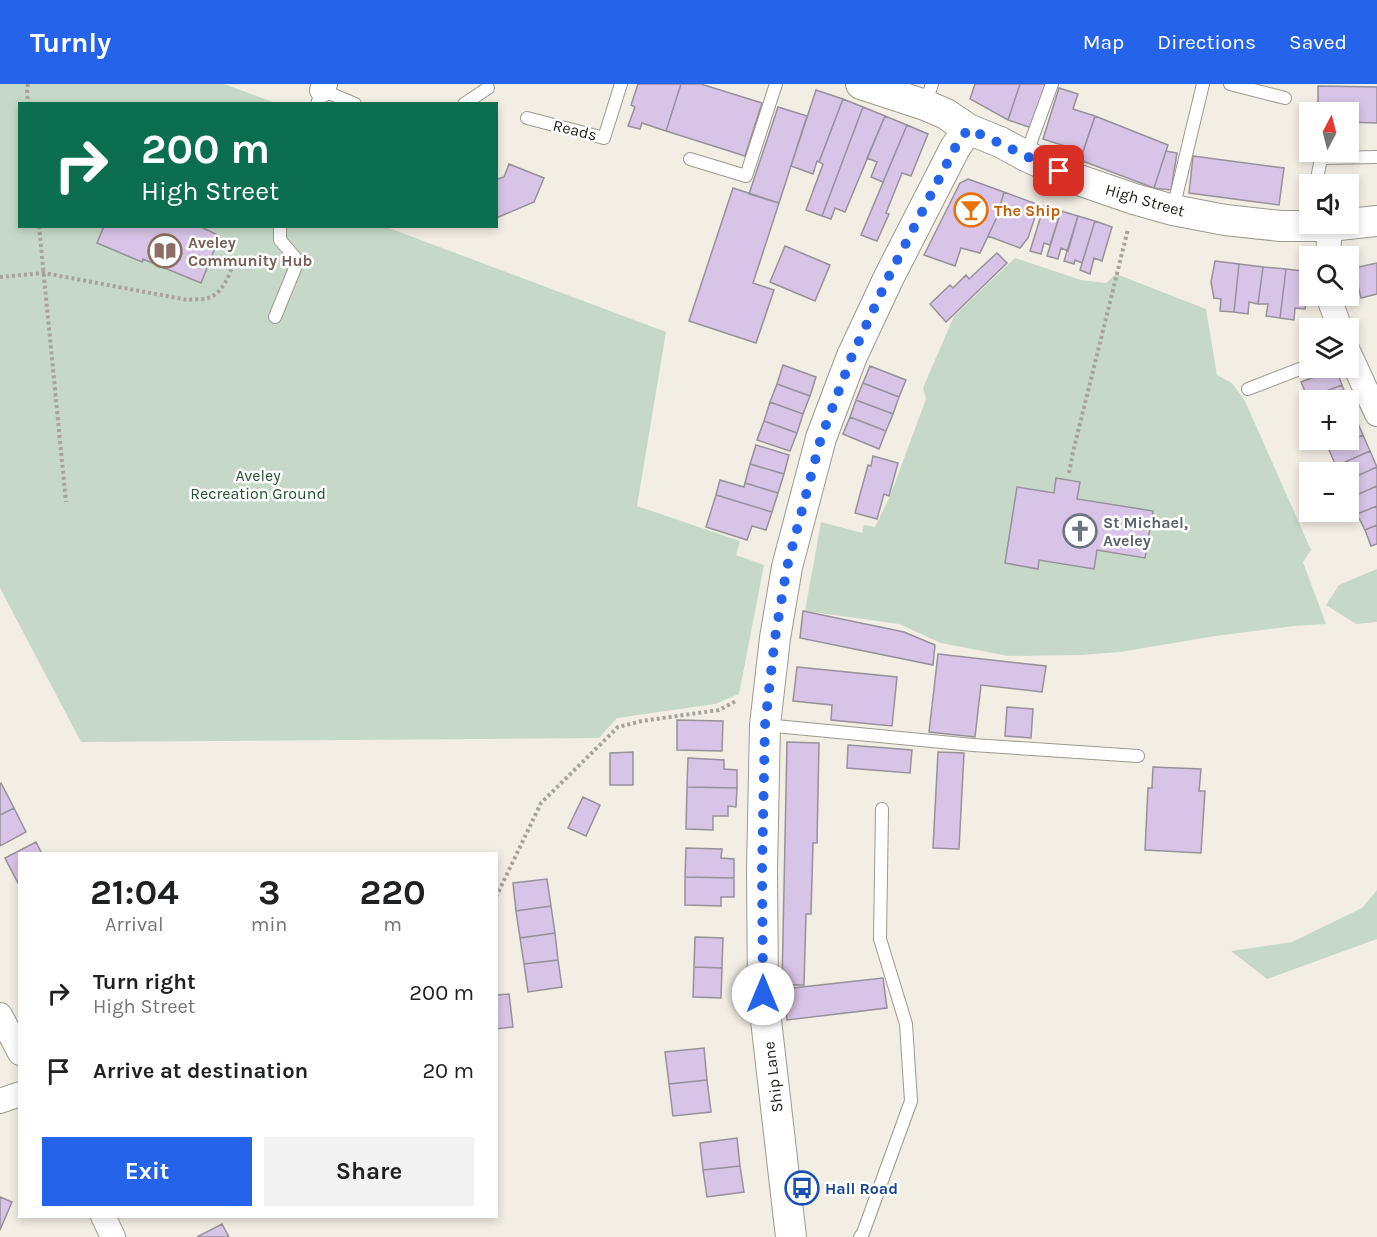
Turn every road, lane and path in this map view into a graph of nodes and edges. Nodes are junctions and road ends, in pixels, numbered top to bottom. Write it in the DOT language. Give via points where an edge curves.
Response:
graph roads {
  1 [pos="28,84"];
  2 [pos="621,84"];
  3 [pos="776,84"];
  4 [pos="861,84"];
  5 [pos="1052,84"];
  6 [pos="1203,84"];
  7 [pos="1230,84"];
  8 [pos="488,88"];
  9 [pos="321,92"];
  10 [pos="929,94"];
  11 [pos="1285,98"];
  12 [pos="28,102"];
  13 [pos="349,102"];
  14 [pos="467,102"];
  15 [pos="527,118"];
  16 [pos="968,129"];
  17 [pos="1026,156"];
  18 [pos="1377,157"];
  19 [pos="690,159"];
  20 [pos="1318,174"];
  21 [pos="1134,199"];
  22 [pos="1173,210"];
  23 [pos="1377,221"];
  24 [pos="1359,222"];
  25 [pos="1299,225"];
  26 [pos="39,228"];
  27 [pos="280,228"];
  28 [pos="235,260"];
  29 [pos="44,273"];
  30 [pos="0,277"];
  31 [pos="275,317"];
  32 [pos="1299,369"];
  33 [pos="1359,375"];
  34 [pos="1248,389"];
  35 [pos="1377,414"];
  36 [pos="1069,473"];
  37 [pos="66,502"];
  38 [pos="770,686"];
  39 [pos="765,725"];
  40 [pos="1138,756"];
  41 [pos="882,809"];
  42 [pos="498,893"];
  43 [pos="0,1015"];
  44 [pos="18,1049"];
  45 [pos="18,1095"];
  46 [pos="0,1101"];
  47 [pos="104,1218"];
  48 [pos="113,1237"];
  49 [pos="791,1237"];
  50 [pos="860,1237"];
  1 -- 12 [label="path"];
  2 -- 15 [label="lane, Reads" via="604,138"];
  3 -- 19 [label="lane" via="746,176"];
  4 -- 10 [label="street, High Street"];
  5 -- 17 [label="lane"];
  6 -- 22 [label="lane"];
  7 -- 11 [label="lane"];
  8 -- 14 [label="lane"];
  9 -- 13 [label="lane"];
  10 -- 16 [label="street, High Street" via="946,114"];
  16 -- 17 [label="street, High Street"];
  16 -- 38 [label="street, Ship Lane" via="889,276 852,356 821,438 787,567"];
  17 -- 21 [label="street, High Street"];
  18 -- 20 [label="lane" via="1321,158"];
  21 -- 22 [label="street, High Street"];
  21 -- 36 [label="path"];
  22 -- 25 [label="street, High Street" via="1225,220"];
  23 -- 24 [label="street, High Street"];
  26 -- 29 [label="path"];
  27 -- 31 [label="lane" via="280,240 298,261"];
  28 -- 29 [label="path" via="219,291 208,298 188,300"];
  29 -- 30 [label="path"];
  29 -- 37 [label="path"];
  32 -- 34 [label="lane"];
  33 -- 35 [label="street"];
  38 -- 39 [label="street, Ship Lane"];
  38 -- 42 [label="path" via="719,710 618,727 541,803"];
  39 -- 40 [label="lane"];
  39 -- 49 [label="street, Ship Lane" via="763,994"];
  41 -- 50 [label="lane" via="880,939 906,1024 911,1101"];
  43 -- 44 [label="street"];
  45 -- 46 [label="street"];
  47 -- 48 [label="street"];
}
